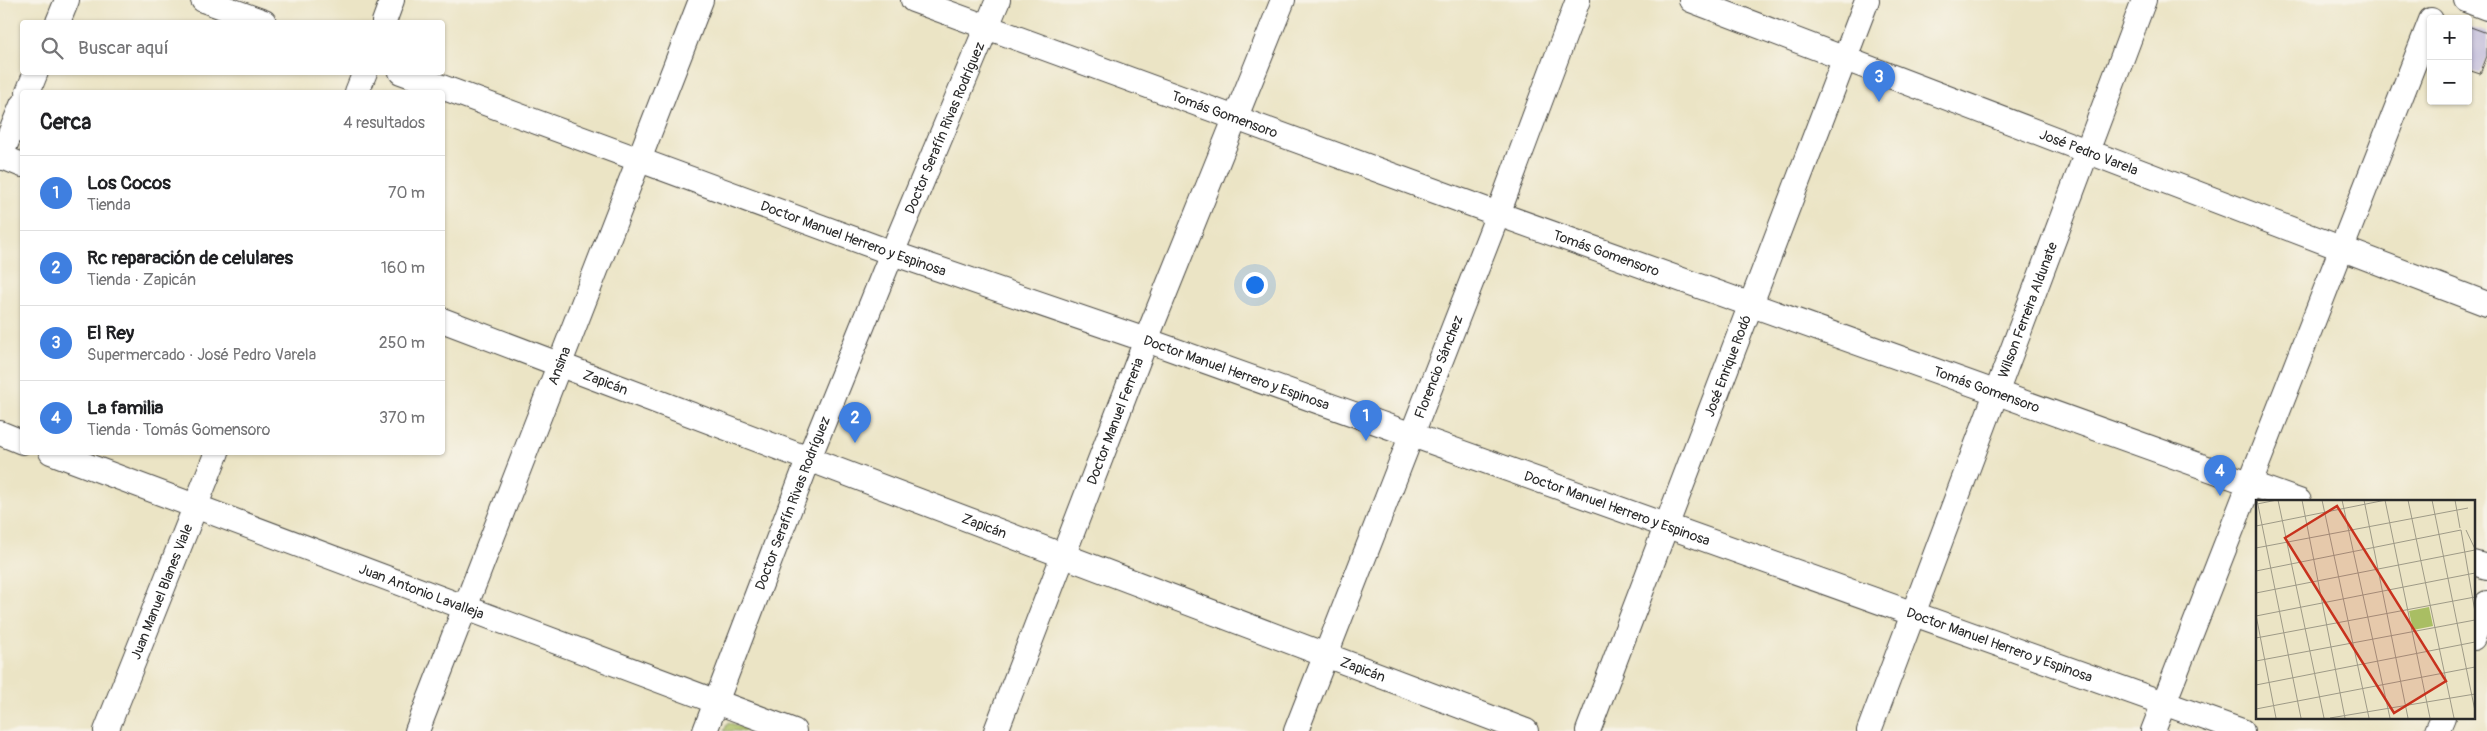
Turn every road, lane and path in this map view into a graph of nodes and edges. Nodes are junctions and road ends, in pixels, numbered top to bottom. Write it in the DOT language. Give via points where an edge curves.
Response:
graph roads {
  1 [pos="67,0"];
  2 [pos="203,0"];
  3 [pos="392,0"];
  4 [pos="701,0"];
  5 [pos="913,0"];
  6 [pos="998,0"];
  7 [pos="1284,0"];
  8 [pos="1578,0"];
  9 [pos="1691,0"];
  10 [pos="1867,0"];
  11 [pos="2144,0"];
  12 [pos="2438,0"];
  13 [pos="2466,0"];
  14 [pos="2487,8"];
  15 [pos="2432,15"];
  16 [pos="59,20"];
  17 [pos="258,20"];
  18 [pos="385,20"];
  19 [pos="987,27"];
  20 [pos="2427,29"];
  21 [pos="1845,59"];
  22 [pos="35,75"];
  23 [pos="363,75"];
  24 [pos="409,75"];
  25 [pos="29,90"];
  26 [pos="358,90"];
  27 [pos="20,112"];
  28 [pos="1236,118"];
  29 [pos="2087,150"];
  30 [pos="6,159"];
  31 [pos="639,160"];
  32 [pos="1498,214"];
  33 [pos="2342,248"];
  34 [pos="892,253"];
  35 [pos="1752,304"];
  36 [pos="2487,304"];
  37 [pos="445,321"];
  38 [pos="1146,340"];
  39 [pos="560,364"];
  40 [pos="1995,394"];
  41 [pos="0,433"];
  42 [pos="1410,435"];
  43 [pos="20,441"];
  44 [pos="59,455"];
  45 [pos="215,455"];
  46 [pos="810,458"];
  47 [pos="2249,483"];
  48 [pos="2296,500"];
  49 [pos="195,507"];
  50 [pos="1666,525"];
  51 [pos="1064,555"];
  52 [pos="2474,562"];
  53 [pos="2487,567"];
  54 [pos="2487,603"];
  55 [pos="466,606"];
  56 [pos="1913,612"];
  57 [pos="2474,636"];
  58 [pos="1326,654"];
  59 [pos="716,702"];
  60 [pos="2164,703"];
  61 [pos="2443,718"];
  62 [pos="106,731"];
  63 [pos="417,731"];
  64 [pos="705,731"];
  65 [pos="794,731"];
  66 [pos="996,731"];
  67 [pos="1296,731"];
  68 [pos="1526,731"];
  69 [pos="1588,731"];
  70 [pos="1868,731"];
  71 [pos="2153,731"];
  72 [pos="2242,731"];
  73 [pos="2437,731"];
  1 -- 16 [label="street"];
  2 -- 17 [label="street"];
  3 -- 18 [label="street"];
  4 -- 31 [label="street, Ansina"];
  5 -- 19 [label="street, Tomás Gomensoro"];
  6 -- 19 [label="street, Doctor Serafín Rivas Rodríguez"];
  7 -- 28 [label="street, Doctor Manuel Ferreria"];
  8 -- 32 [label="street, Florencio Sánchez"];
  9 -- 21 [label="street, José Pedro Varela"];
  10 -- 21 [label="street, José Enrique Rodó"];
  11 -- 29 [label="street, Wilson Ferreira Aldunate"];
  12 -- 15 [label="street"];
  13 -- 14 [label="street"];
  19 -- 28 [label="street, Tomás Gomensoro"];
  19 -- 34 [label="street, Doctor Serafín Rivas Rodríguez"];
  20 -- 33 [label="street"];
  21 -- 29 [label="street, José Pedro Varela"];
  21 -- 35 [label="street, José Enrique Rodó"];
  22 -- 25 [label="street"];
  23 -- 26 [label="street"];
  24 -- 31 [label="street, Doctor Manuel Herrero y Espinosa"];
  27 -- 30 [label="street"];
  28 -- 32 [label="street, Tomás Gomensoro"];
  28 -- 38 [label="street, Doctor Manuel Ferreria"];
  29 -- 33 [label="street, José Pedro Varela"];
  29 -- 40 [label="street, Wilson Ferreira Aldunate"];
  31 -- 34 [label="street, Doctor Manuel Herrero y Espinosa"];
  31 -- 39 [label="street, Ansina"];
  32 -- 35 [label="street, Tomás Gomensoro"];
  32 -- 42 [label="street, Florencio Sánchez"];
  33 -- 36 [label="street, José Pedro Varela"];
  33 -- 47 [label="street"];
  34 -- 38 [label="street, Doctor Manuel Herrero y Espinosa"];
  34 -- 46 [label="street, Doctor Serafín Rivas Rodríguez"];
  35 -- 40 [label="street, Tomás Gomensoro"];
  35 -- 50 [label="street, José Enrique Rodó"];
  37 -- 39 [label="street, Zapicán"];
  38 -- 42 [label="street, Doctor Manuel Herrero y Espinosa"];
  38 -- 51 [label="street, Doctor Manuel Ferreria"];
  39 -- 46 [label="street, Zapicán"];
  39 -- 55 [label="street, Ansina"];
  40 -- 47 [label="street, Tomás Gomensoro"];
  40 -- 56 [label="street, Wilson Ferreira Aldunate"];
  41 -- 43 [label="street"];
  42 -- 50 [label="street, Doctor Manuel Herrero y Espinosa"];
  42 -- 58 [label="street, Florencio Sánchez"];
  44 -- 49 [label="street, Juan Antonio Lavalleja"];
  45 -- 49 [label="street, Juan Manuel Blanes Viale"];
  46 -- 51 [label="street, Zapicán"];
  46 -- 59 [label="street, Doctor Serafín Rivas Rodríguez"];
  47 -- 48 [label="street, Tomás Gomensoro"];
  47 -- 60 [label="street"];
  49 -- 55 [label="street, Juan Antonio Lavalleja"];
  49 -- 62 [label="street, Juan Manuel Blanes Viale"];
  50 -- 56 [label="street, Doctor Manuel Herrero y Espinosa"];
  50 -- 69 [label="street, José Enrique Rodó"];
  51 -- 58 [label="street, Zapicán"];
  51 -- 66 [label="street, Doctor Manuel Ferreria"];
  52 -- 53 [label="street"];
  54 -- 57 [label="street"];
  55 -- 59 [label="street, Juan Antonio Lavalleja"];
  55 -- 63 [label="street, Ansina"];
  56 -- 60 [label="street, Doctor Manuel Herrero y Espinosa"];
  56 -- 70 [label="street, Wilson Ferreira Aldunate"];
  58 -- 67 [label="street, Florencio Sánchez"];
  58 -- 68 [label="street, Zapicán"];
  59 -- 64 [label="street, Doctor Serafín Rivas Rodríguez"];
  59 -- 65 [label="street, Juan Antonio Lavalleja"];
  60 -- 71 [label="street"];
  60 -- 72 [label="street, Doctor Manuel Herrero y Espinosa"];
  61 -- 73 [label="street"];
}
